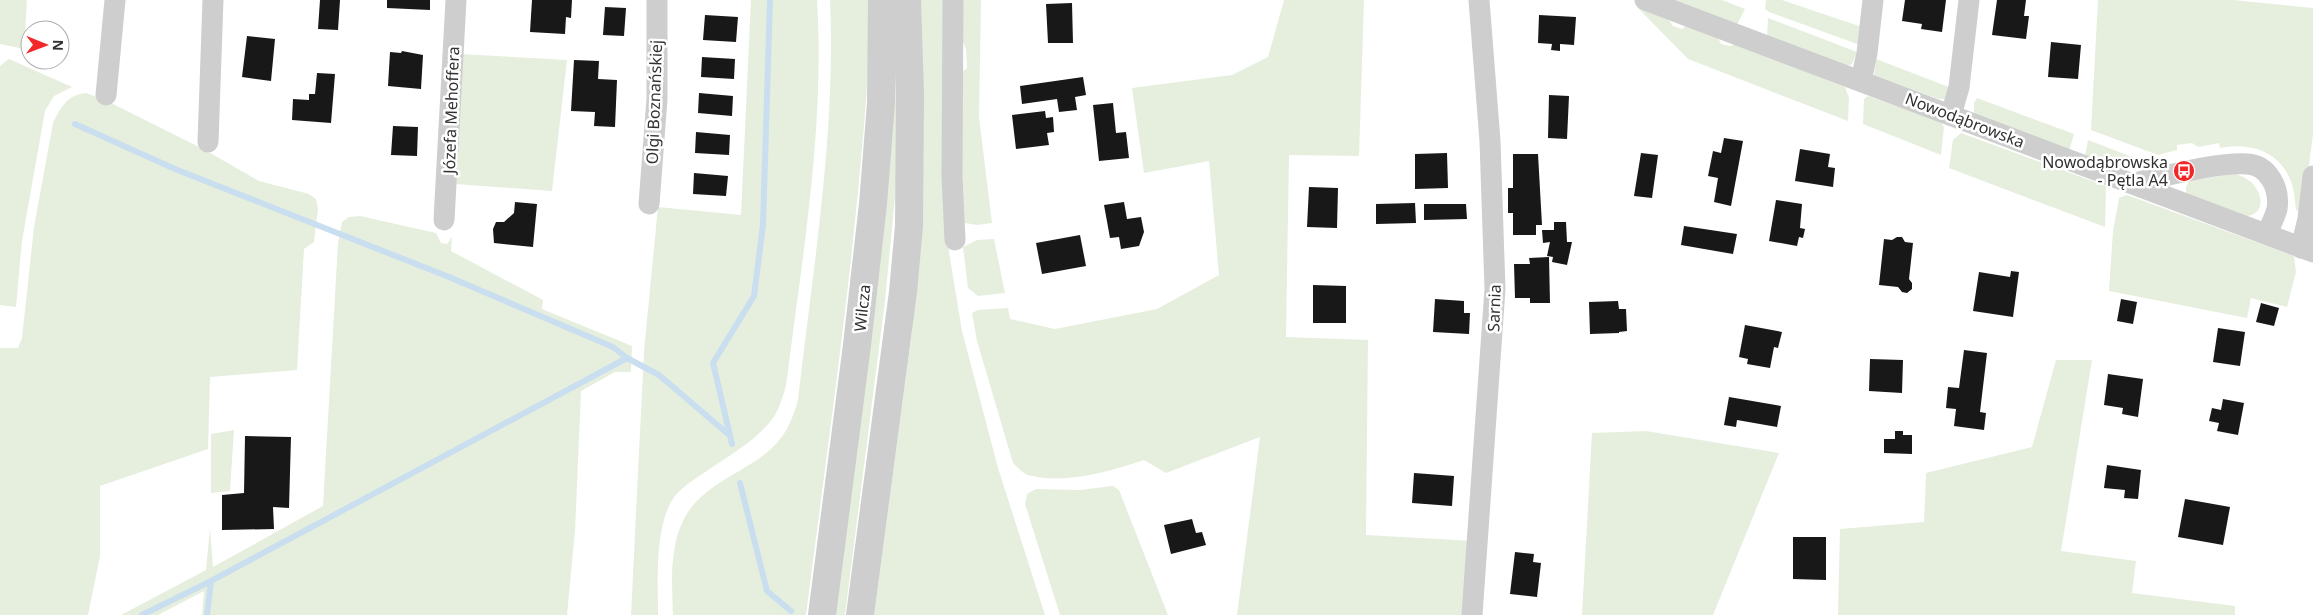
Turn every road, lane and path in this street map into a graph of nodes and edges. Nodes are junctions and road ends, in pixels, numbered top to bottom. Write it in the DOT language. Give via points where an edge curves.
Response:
graph roads {
  1 [pos="115,0"];
  2 [pos="213,0"];
  3 [pos="456,0"];
  4 [pos="657,0"];
  5 [pos="882,0"];
  6 [pos="908,0"];
  7 [pos="954,0"];
  8 [pos="1479,0"];
  9 [pos="1645,0"];
  10 [pos="1873,0"];
  11 [pos="1969,0"];
  12 [pos="1861,81"];
  13 [pos="106,95"];
  14 [pos="1951,115"];
  15 [pos="208,142"];
  16 [pos="2313,176"];
  17 [pos="2132,183"];
  18 [pos="649,204"];
  19 [pos="444,220"];
  20 [pos="2267,234"];
  21 [pos="955,240"];
  22 [pos="2307,250"];
  23 [pos="822,615"];
  24 [pos="860,615"];
  25 [pos="1472,615"];
  1 -- 13 [label="street"];
  2 -- 15 [label="street"];
  3 -- 19 [label="street, Józefa Mehoffera"];
  4 -- 18 [label="street, Olgi Boznańskiej" via="656,99"];
  5 -- 23 [label="street, Wilcza" via="881,103 873,204"];
  6 -- 24 [label="street" via="909,226"];
  7 -- 21 [label="street" via="952,176"];
  8 -- 25 [label="street, Sarnia" via="1490,141 1495,289"];
  9 -- 12 [label="street, Nowodąbrowska"];
  10 -- 12 [label="street"];
  11 -- 14 [label="street" via="1959,87"];
  12 -- 14 [label="street, Nowodąbrowska"];
  14 -- 17 [label="street, Nowodąbrowska"];
  16 -- 22 [label="street"];
  17 -- 20 [label="street, Nowodąbrowska"];
  17 -- 20 [label="street" via="2248,164 2267,172 2276,185 2277,209"];
  20 -- 22 [label="street, Nowodąbrowska"];
}
